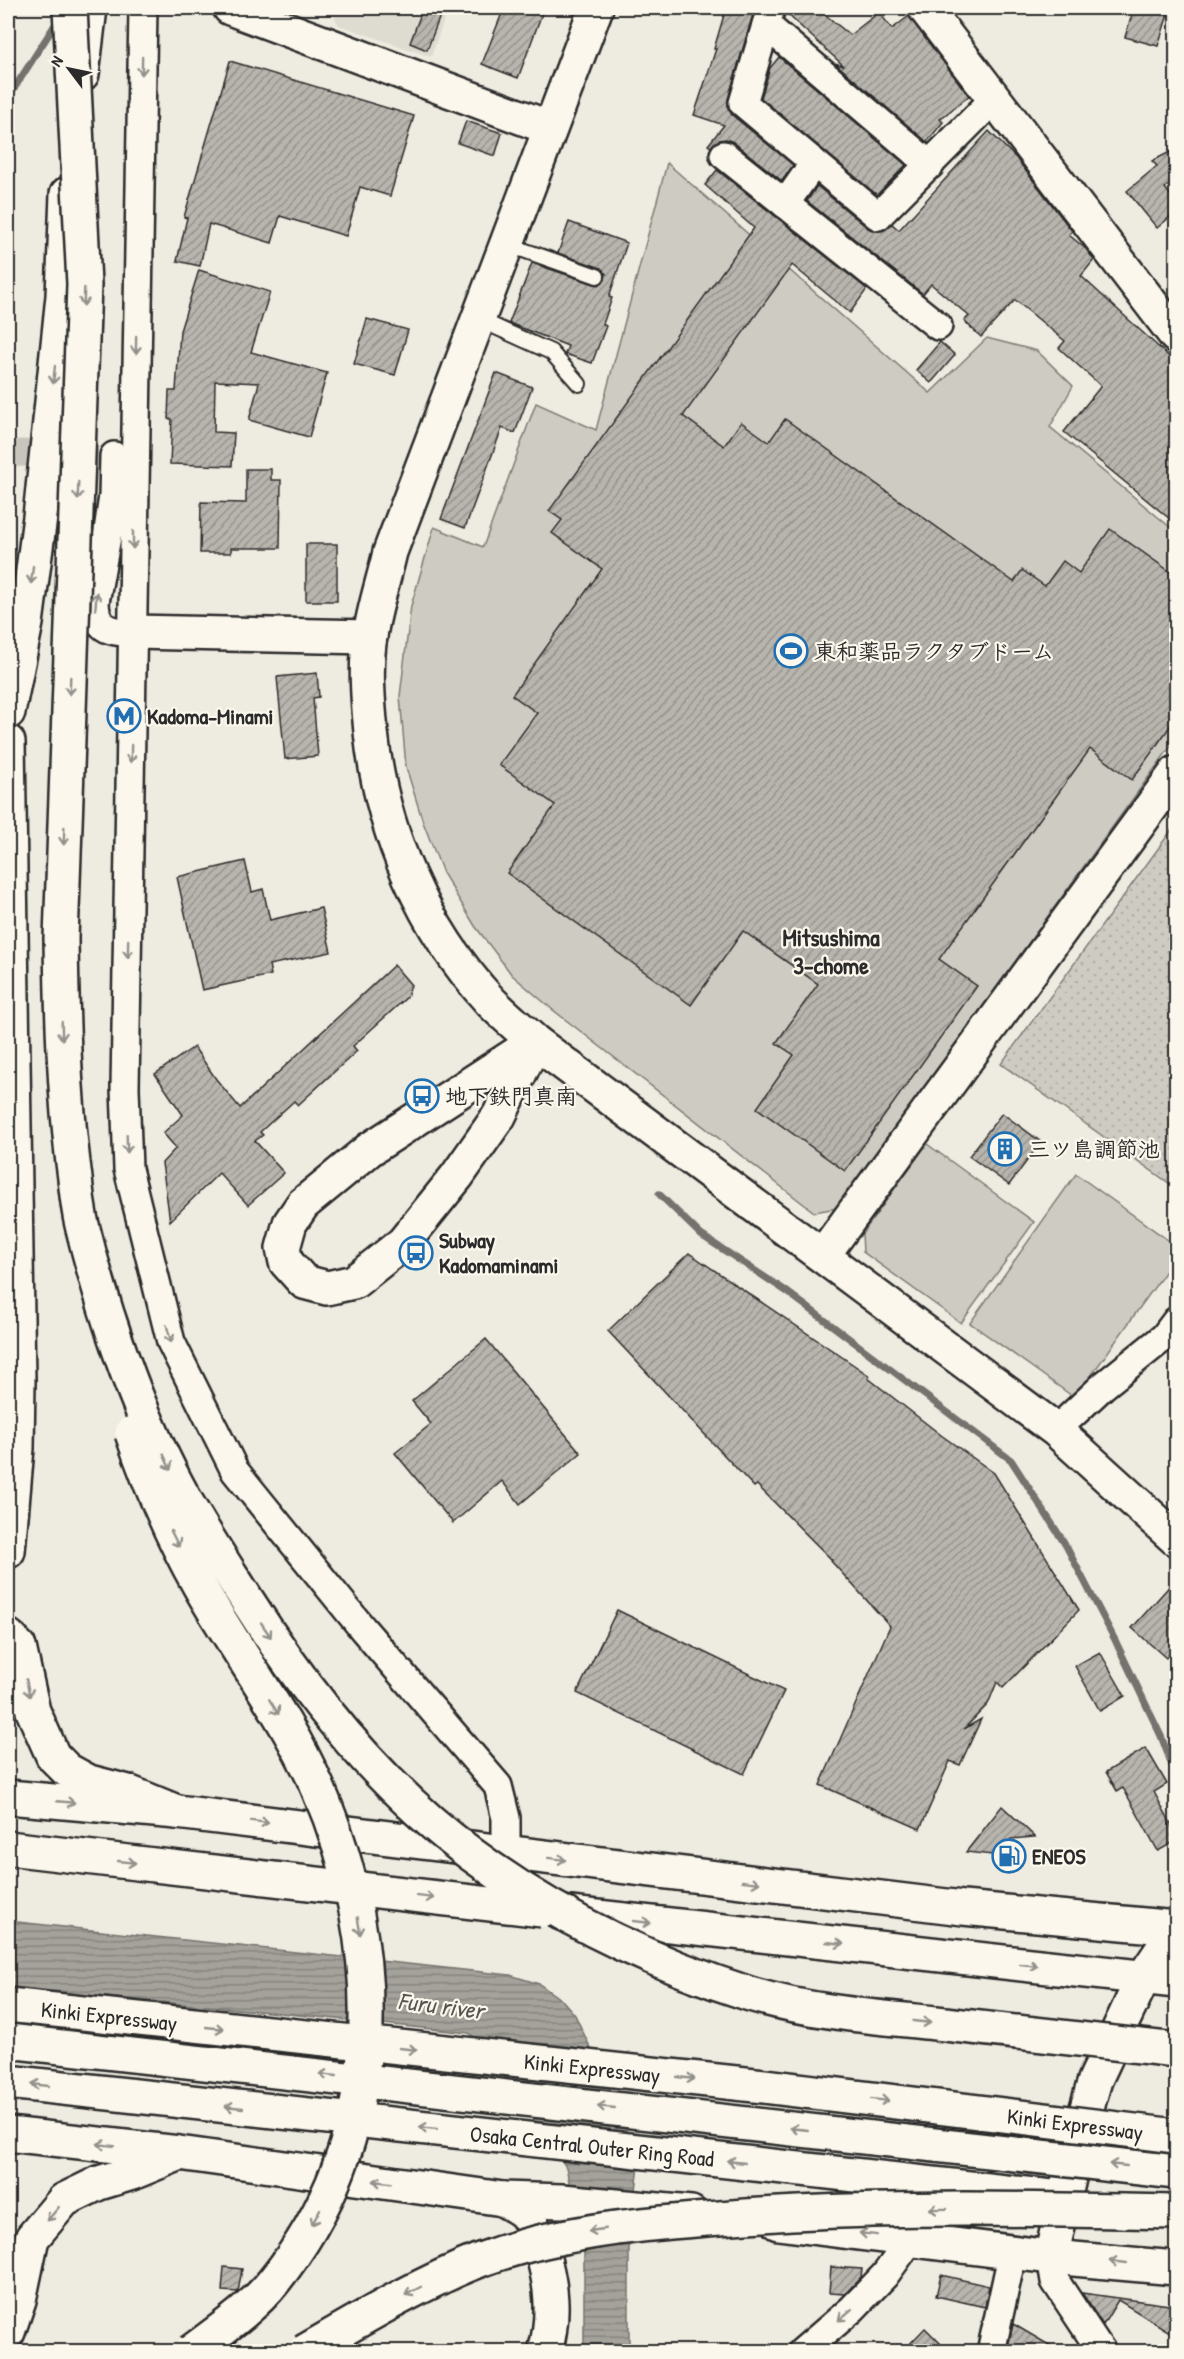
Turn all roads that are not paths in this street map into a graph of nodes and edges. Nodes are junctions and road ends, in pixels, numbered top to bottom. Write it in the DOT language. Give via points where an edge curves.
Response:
graph roads {
  1 [pos="70,8"];
  2 [pos="90,8"];
  3 [pos="143,8"];
  4 [pos="230,8"];
  5 [pos="596,8"];
  6 [pos="925,8"];
  7 [pos="768,16"];
  8 [pos="297,19"];
  9 [pos="995,98"];
  10 [pos="550,128"];
  11 [pos="724,155"];
  12 [pos="814,163"];
  13 [pos="930,165"];
  14 [pos="784,204"];
  15 [pos="506,244"];
  16 [pos="597,276"];
  17 [pos="478,319"];
  18 [pos="938,326"];
  19 [pos="1176,336"];
  20 [pos="579,384"];
  21 [pos="115,455"];
  22 [pos="133,632"];
  23 [pos="370,637"];
  24 [pos="8,712"];
  25 [pos="8,742"];
  26 [pos="1176,773"];
  27 [pos="535,1042"];
  28 [pos="81,1222"];
  29 [pos="823,1255"];
  30 [pos="1176,1321"];
  31 [pos="1056,1430"];
  32 [pos="1176,1539"];
  33 [pos="8,1551"];
  34 [pos="8,1636"];
  35 [pos="8,1797"];
  36 [pos="177,1812"];
  37 [pos="8,1848"];
  38 [pos="506,1852"];
  39 [pos="1176,1929"];
  40 [pos="1143,1978"];
  41 [pos="1176,1981"];
  42 [pos="8,2005"];
  43 [pos="8,2040"];
  44 [pos="1176,2050"];
  45 [pos="8,2082"];
  46 [pos="8,2134"];
  47 [pos="1176,2136"];
  48 [pos="179,2153"];
  49 [pos="1176,2172"];
  50 [pos="1065,2198"];
  51 [pos="503,2199"];
  52 [pos="1176,2206"];
  53 [pos="1176,2212"];
  54 [pos="910,2239"];
  55 [pos="1013,2251"];
  56 [pos="1051,2257"];
  57 [pos="1176,2268"];
  58 [pos="8,2282"];
  59 [pos="8,2342"];
  60 [pos="191,2352"];
  61 [pos="304,2352"];
  62 [pos="545,2352"];
  63 [pos="802,2352"];
  64 [pos="991,2352"];
  65 [pos="1102,2352"];
  1 -- 28 [label="main road, one-way, bridge" via="84,284 61,939 62,1033"];
  2 -- 24 [label="main road, one-way, bridge" via="67,192 63,296 26,623"];
  3 -- 21 [label="street, one-way"];
  4 -- 8 [label="main road"];
  5 -- 10 [label="main road"];
  6 -- 9 [label="main road"];
  7 -- 12 [label="street" via="743,103"];
  7 -- 13 [label="street"];
  8 -- 10 [label="main road"];
  9 -- 13 [label="street"];
  9 -- 19 [label="main road"];
  10 -- 15 [label="main road"];
  11 -- 14 [label="street"];
  12 -- 13 [label="street" via="878,216"];
  12 -- 14 [label="street"];
  14 -- 18 [label="street"];
  15 -- 16 [label="lane"];
  15 -- 17 [label="main road"];
  17 -- 20 [label="lane" via="551,352"];
  17 -- 23 [label="main road" via="390,552"];
  21 -- 22 [label="street, one-way"];
  22 -- 21 [label="street, one-way" via="106,628 95,612 113,495"];
  22 -- 23 [label="main road"];
  22 -- 38 [label="street, one-way" via="125,1088 128,1169 171,1342 235,1472 498,1786 506,1818"];
  23 -- 27 [label="main road" via="368,701 375,771 414,889 450,948 491,1002"];
  25 -- 33 [label="main road" via="18,1381"];
  26 -- 29 [label="main road"];
  27 -- 27 [label="main road" via="499,1116 403,1243 354,1282 327,1288 304,1282 286,1262 283,1248 290,1223 303,1204 370,1149"];
  27 -- 29 [label="main road"];
  28 -- 44 [label="main road, one-way, bridge" via="138,1400 177,1485 219,1556 268,1633 328,1714 408,1799 470,1853 592,1929 675,1967 756,1995 864,2016"];
  28 -- 60 [label="main road, one-way, bridge" via="98,1314 142,1462 199,1586 289,1731 317,1786 356,1905 367,1988 368,2026 358,2101 343,2158 309,2232 272,2283 231,2322"];
  29 -- 31 [label="main road"];
  30 -- 31 [label="street" via="1164,1337"];
  31 -- 32 [label="main road"];
  34 -- 36 [label="main road, one-way" via="19,1647 33,1711 53,1756 67,1770 89,1782 128,1792"];
  35 -- 36 [label="main road, one-way"];
  36 -- 38 [label="main road, one-way"];
  37 -- 40 [label="main road, one-way, bridge"];
  38 -- 39 [label="main road, one-way" via="963,1908"];
  39 -- 40 [label="main road"];
  40 -- 41 [label="main road"];
  40 -- 50 [label="main road" via="1095,2080"];
  42 -- 47 [label="main road, Kinki Expressway, one-way, bridge" via="764,2086"];
  49 -- 43 [label="main road, Kinki Expressway, one-way, bridge"];
  50 -- 45 [label="main road, Osaka Central Outer Ring Road, one-way, bridge"];
  48 -- 46 [label="main road, one-way"];
  51 -- 48 [label="main road, one-way"];
  48 -- 59 [label="main road, one-way" via="64,2200 32,2238"];
  50 -- 52 [label="main road, Osaka Central Outer Ring Road" via="1110,2198"];
  50 -- 56 [label="main road"];
  54 -- 51 [label="main road, one-way" via="648,2208"];
  51 -- 62 [label="main road" via="525,2212 545,2261 552,2310"];
  53 -- 61 [label="main road, one-way, bridge" via="853,2210 748,2215 584,2232 480,2260 423,2286"];
  54 -- 55 [label="main road"];
  54 -- 63 [label="street, one-way" via="879,2282"];
  55 -- 56 [label="main road"];
  55 -- 64 [label="street"];
  57 -- 56 [label="main road, one-way"];
  56 -- 65 [label="street" via="1055,2281"];
  58 -- 59 [label="main road"];
}
